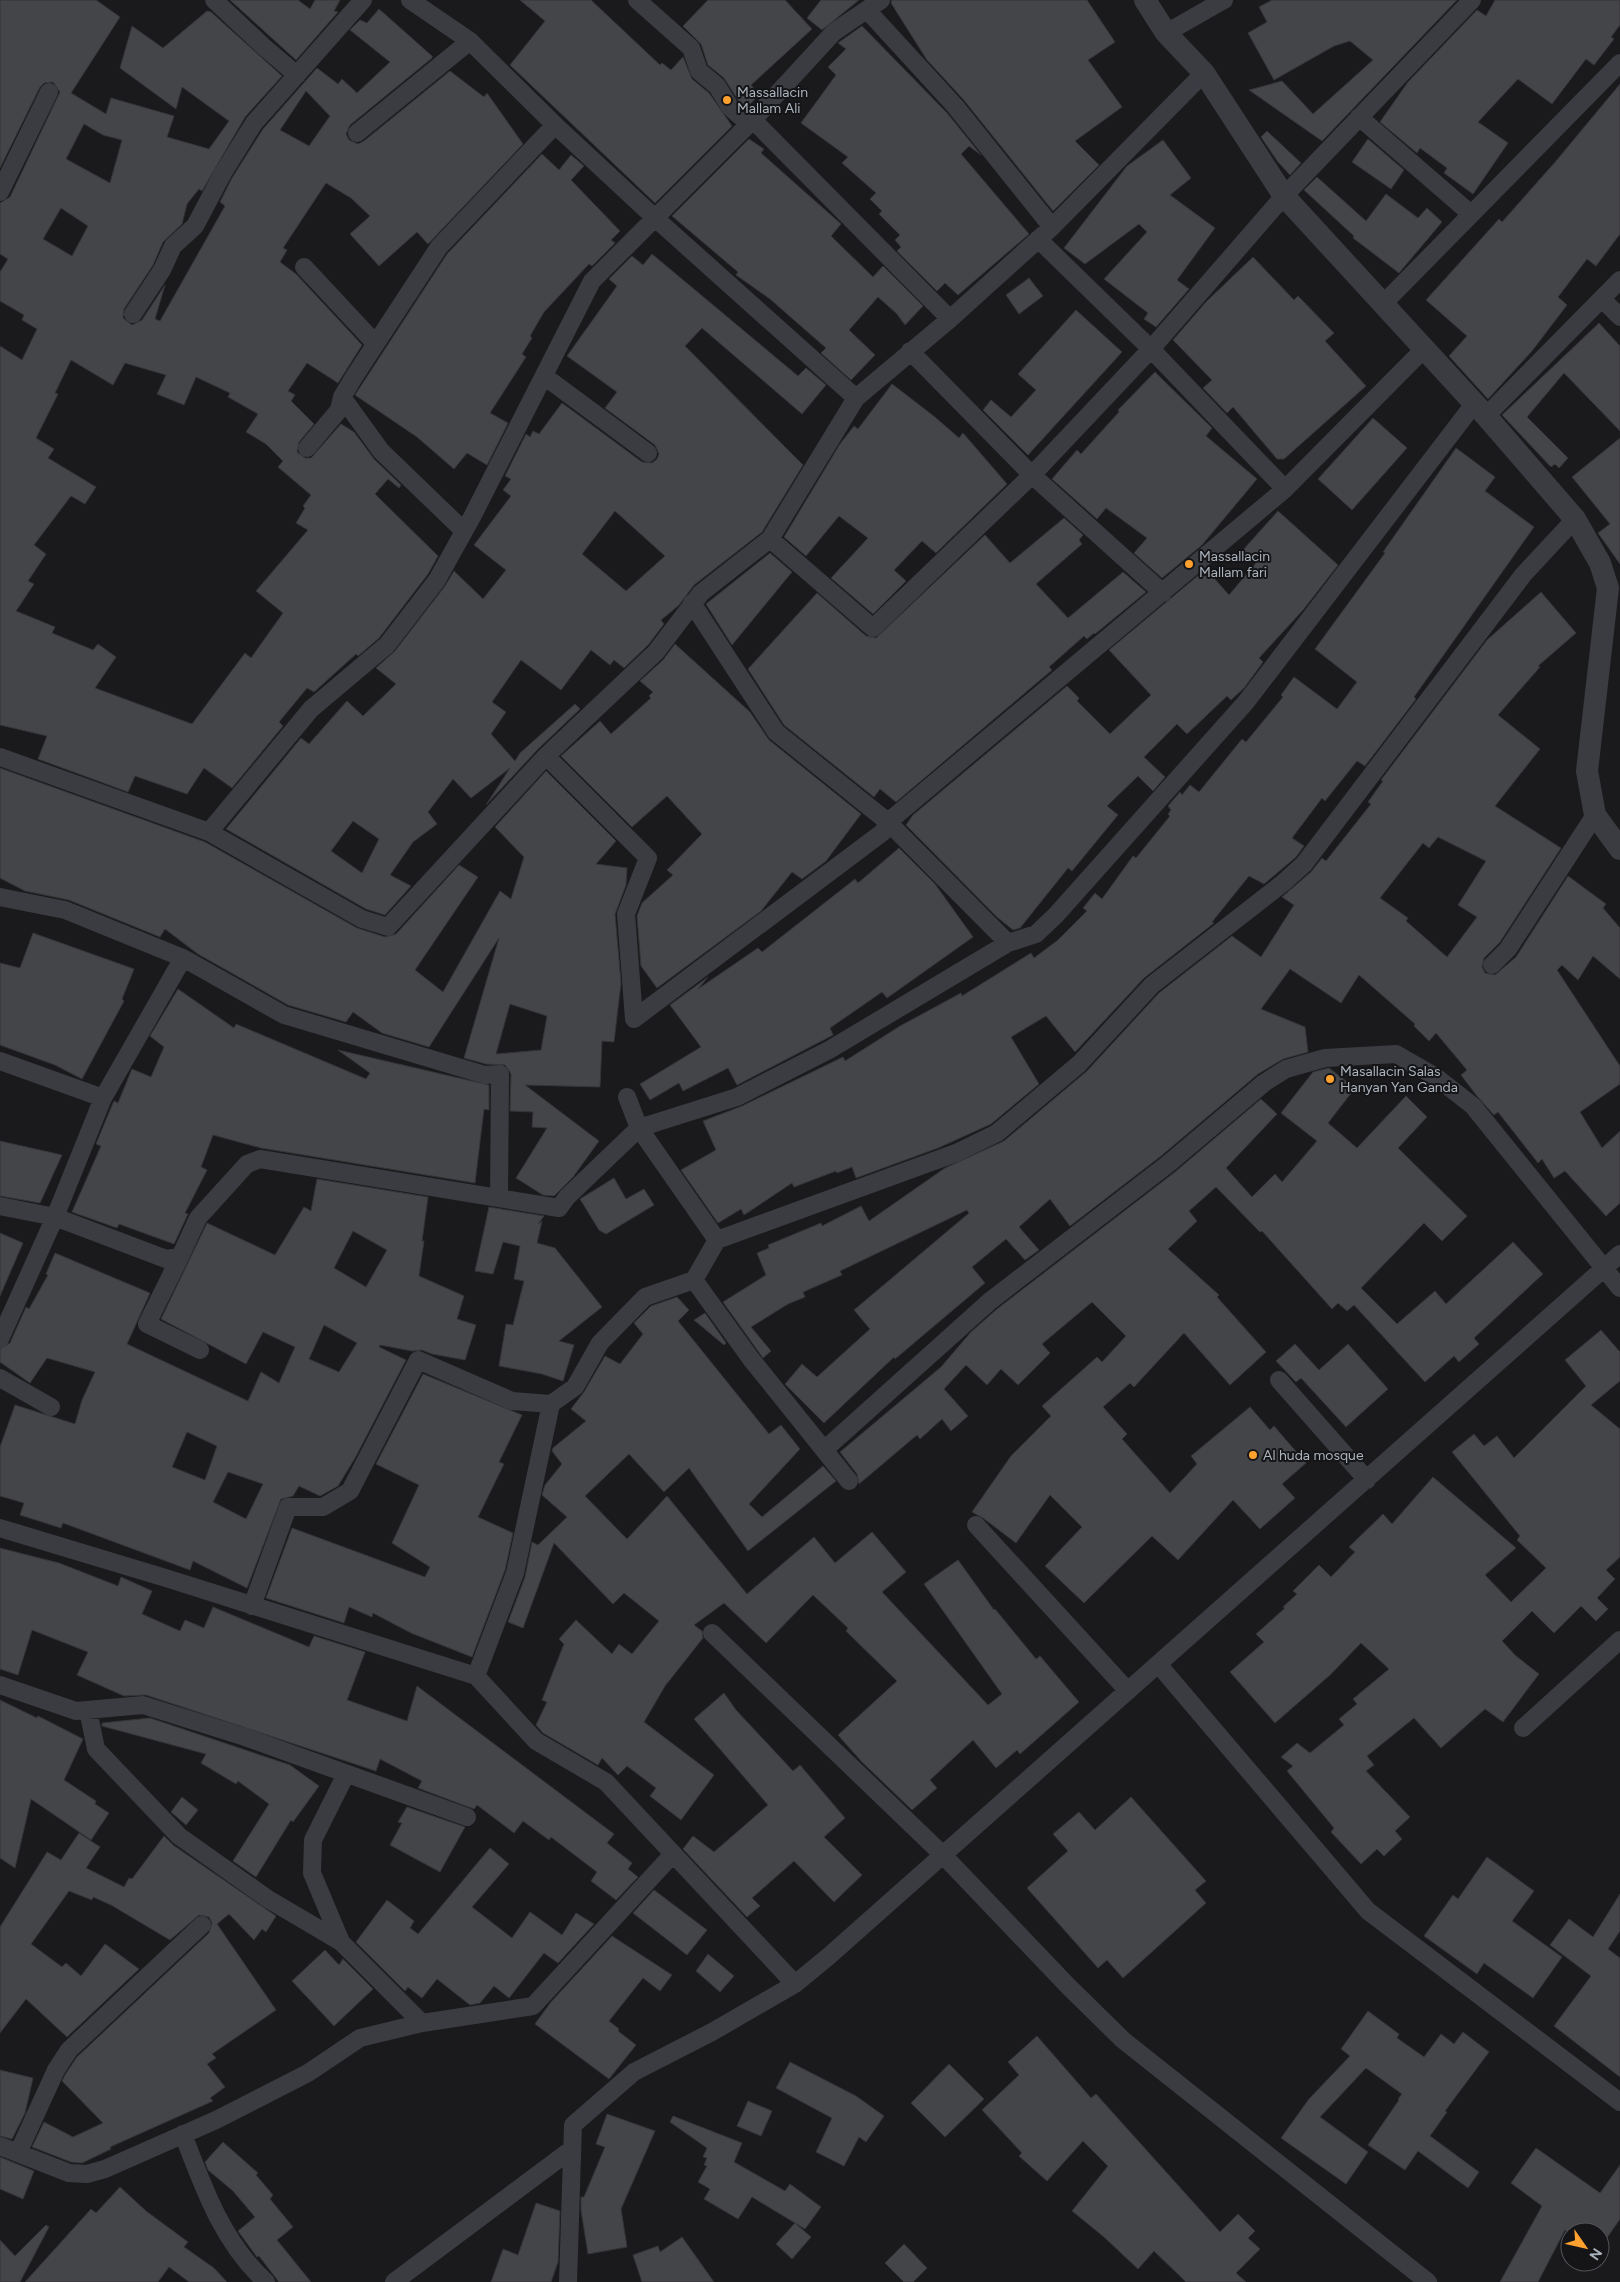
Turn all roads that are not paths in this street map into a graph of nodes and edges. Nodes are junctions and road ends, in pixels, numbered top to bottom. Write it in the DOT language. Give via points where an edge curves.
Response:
graph roads {
  1 [pos="214,0"];
  2 [pos="363,0"];
  3 [pos="410,0"];
  4 [pos="637,0"];
  5 [pos="1146,0"];
  6 [pos="1224,0"];
  7 [pos="1472,0"];
  8 [pos="874,5"];
  9 [pos="1166,33"];
  10 [pos="470,41"];
  11 [pos="1620,63"];
  12 [pos="1204,73"];
  13 [pos="297,74"];
  14 [pos="49,92"];
  15 [pos="1358,116"];
  16 [pos="753,120"];
  17 [pos="555,125"];
  18 [pos="358,133"];
  19 [pos="0,192"];
  20 [pos="1284,196"];
  21 [pos="1471,214"];
  22 [pos="654,217"];
  23 [pos="1052,228"];
  24 [pos="1038,239"];
  25 [pos="304,267"];
  26 [pos="1620,280"];
  27 [pos="1602,299"];
  28 [pos="1383,304"];
  29 [pos="133,314"];
  30 [pos="1620,317"];
  31 [pos="950,319"];
  32 [pos="375,343"];
  33 [pos="1151,348"];
  34 [pos="1424,348"];
  35 [pos="910,350"];
  36 [pos="544,376"];
  37 [pos="342,397"];
  38 [pos="856,398"];
  39 [pos="1480,410"];
  40 [pos="307,448"];
  41 [pos="648,453"];
  42 [pos="1032,475"];
  43 [pos="1284,489"];
  44 [pos="1575,519"];
  45 [pos="464,531"];
  46 [pos="770,540"];
  47 [pos="1163,593"];
  48 [pos="692,603"];
  49 [pos="546,756"];
  50 [pos="0,757"];
  51 [pos="1596,815"];
  52 [pos="888,822"];
  53 [pos="209,832"];
  54 [pos="1620,849"];
  55 [pos="0,897"];
  56 [pos="1008,943"];
  57 [pos="183,958"];
  58 [pos="1492,965"];
  59 [pos="0,1061"];
  60 [pos="627,1097"];
  61 [pos="103,1098"];
  62 [pos="639,1128"];
  63 [pos="500,1198"];
  64 [pos="0,1206"];
  65 [pos="55,1217"];
  66 [pos="717,1240"];
  67 [pos="1620,1254"];
  68 [pos="180,1257"];
  69 [pos="1604,1270"];
  70 [pos="694,1280"];
  71 [pos="1620,1288"];
  72 [pos="0,1339"];
  73 [pos="200,1350"];
  74 [pos="0,1378"];
  75 [pos="1279,1380"];
  76 [pos="551,1404"];
  77 [pos="51,1407"];
  78 [pos="824,1450"];
  79 [pos="1367,1480"];
  80 [pos="849,1481"];
  81 [pos="976,1525"];
  82 [pos="0,1528"];
  83 [pos="252,1606"];
  84 [pos="712,1634"];
  85 [pos="1620,1640"];
  86 [pos="1158,1664"];
  87 [pos="476,1676"];
  88 [pos="0,1685"];
  89 [pos="1128,1691"];
  90 [pos="88,1710"];
  91 [pos="1523,1728"];
  92 [pos="346,1774"];
  93 [pos="467,1817"];
  94 [pos="673,1854"];
  95 [pos="943,1855"];
  96 [pos="202,1925"];
  97 [pos="341,1942"];
  98 [pos="795,1984"];
  99 [pos="422,2023"];
  100 [pos="1620,2102"];
  101 [pos="183,2134"];
  102 [pos="0,2146"];
  103 [pos="572,2149"];
  104 [pos="18,2152"];
  105 [pos="266,2282"];
  106 [pos="394,2282"];
  107 [pos="568,2282"];
  108 [pos="1428,2282"];
  1 -- 13 [label="street"];
  2 -- 13 [label="street"];
  3 -- 10 [label="street"];
  4 -- 16 [label="street" via="691,48 699,71 717,86 730,107 740,116"];
  5 -- 9 [label="street"];
  6 -- 9 [label="street"];
  7 -- 15 [label="street"];
  8 -- 16 [label="street" via="834,32"];
  8 -- 23 [label="street"];
  9 -- 12 [label="street"];
  10 -- 17 [label="street"];
  10 -- 18 [label="street"];
  11 -- 21 [label="street"];
  12 -- 20 [label="street"];
  12 -- 23 [label="street"];
  13 -- 29 [label="street" via="254,123 195,226 173,246 162,270"];
  14 -- 19 [label="street"];
  15 -- 20 [label="street"];
  15 -- 21 [label="street"];
  16 -- 22 [label="street"];
  16 -- 31 [label="street"];
  17 -- 22 [label="street"];
  17 -- 32 [label="street" via="439,247"];
  20 -- 28 [label="street"];
  20 -- 33 [label="street"];
  21 -- 28 [label="street"];
  22 -- 36 [label="street" via="592,282"];
  22 -- 38 [label="street"];
  23 -- 24 [label="street"];
  24 -- 31 [label="street"];
  24 -- 33 [label="street"];
  25 -- 32 [label="street"];
  26 -- 27 [label="street"];
  27 -- 30 [label="street"];
  27 -- 39 [label="street"];
  28 -- 34 [label="street"];
  31 -- 35 [label="street"];
  32 -- 37 [label="street"];
  33 -- 42 [label="street"];
  33 -- 43 [label="street"];
  34 -- 39 [label="street"];
  34 -- 43 [label="street"];
  35 -- 38 [label="street"];
  35 -- 42 [label="street"];
  36 -- 41 [label="street"];
  36 -- 45 [label="street"];
  37 -- 40 [label="street" via="339,410"];
  37 -- 45 [label="street" via="381,451"];
  38 -- 46 [label="street"];
  39 -- 44 [label="street"];
  39 -- 56 [label="street" via="1246,702 1056,915 1036,934"];
  42 -- 46 [label="street" via="873,628"];
  42 -- 47 [label="street"];
  43 -- 47 [label="street"];
  44 -- 51 [label="street" via="1600,563 1608,588 1587,771"];
  44 -- 66 [label="street" via="1523,575 1304,864 1152,985 1080,1064 1039,1100 997,1133 956,1153"];
  45 -- 53 [label="street" via="437,580 387,645 311,709"];
  46 -- 48 [label="street"];
  47 -- 52 [label="street"];
  48 -- 49 [label="street" via="656,652"];
  48 -- 52 [label="street" via="776,732"];
  49 -- 52 [label="street" via="648,858 626,914 634,1019 883,832"];
  49 -- 53 [label="street" via="388,927 362,919"];
  50 -- 53 [label="street"];
  51 -- 54 [label="street"];
  51 -- 58 [label="street" via="1508,949"];
  52 -- 56 [label="street"];
  55 -- 57 [label="street" via="65,910"];
  56 -- 62 [label="street" via="829,1050 737,1097"];
  57 -- 61 [label="street"];
  57 -- 63 [label="street" via="284,1015 485,1075 500,1074"];
  59 -- 61 [label="street"];
  60 -- 62 [label="street"];
  61 -- 65 [label="street"];
  62 -- 63 [label="street" via="559,1208"];
  62 -- 66 [label="street"];
  63 -- 68 [label="street" via="260,1159 247,1164 198,1218"];
  64 -- 65 [label="street"];
  65 -- 68 [label="street" via="166,1258"];
  65 -- 72 [label="street"];
  66 -- 70 [label="street"];
  67 -- 69 [label="street"];
  68 -- 73 [label="street" via="147,1324"];
  69 -- 71 [label="street"];
  69 -- 78 [label="street" via="1473,1106 1436,1077 1396,1054 1325,1058 1286,1069 1264,1083 1168,1164 990,1301"];
  69 -- 79 [label="street"];
  70 -- 76 [label="street" via="645,1297 600,1343 575,1387"];
  70 -- 78 [label="street" via="751,1359"];
  74 -- 77 [label="street"];
  75 -- 79 [label="street"];
  76 -- 83 [label="street" via="512,1400 418,1360 350,1491 323,1507 288,1507"];
  76 -- 87 [label="street" via="515,1572"];
  78 -- 80 [label="street"];
  79 -- 86 [label="street"];
  81 -- 89 [label="street"];
  82 -- 83 [label="street"];
  83 -- 87 [label="street"];
  84 -- 95 [label="street"];
  85 -- 91 [label="street"];
  86 -- 89 [label="street"];
  86 -- 100 [label="street" via="1368,1911"];
  87 -- 94 [label="street" via="536,1741 606,1782"];
  88 -- 90 [label="street" via="76,1711"];
  89 -- 95 [label="street"];
  90 -- 92 [label="street" via="143,1704"];
  90 -- 97 [label="street" via="96,1750 179,1836 268,1899"];
  92 -- 93 [label="street"];
  92 -- 97 [label="street" via="313,1840 312,1873"];
  94 -- 98 [label="street"];
  94 -- 99 [label="street" via="533,2006"];
  95 -- 98 [label="street"];
  95 -- 108 [label="street" via="1123,2040"];
  96 -- 104 [label="street" via="69,2050 56,2070"];
  97 -- 99 [label="street"];
  98 -- 103 [label="street" via="634,2072 572,2125"];
  99 -- 101 [label="street" via="360,2038 308,2073"];
  101 -- 104 [label="street" via="87,2174 69,2173"];
  101 -- 105 [label="street" via="210,2206 251,2268"];
  102 -- 104 [label="street"];
  103 -- 106 [label="street"];
  103 -- 107 [label="street"];
}
